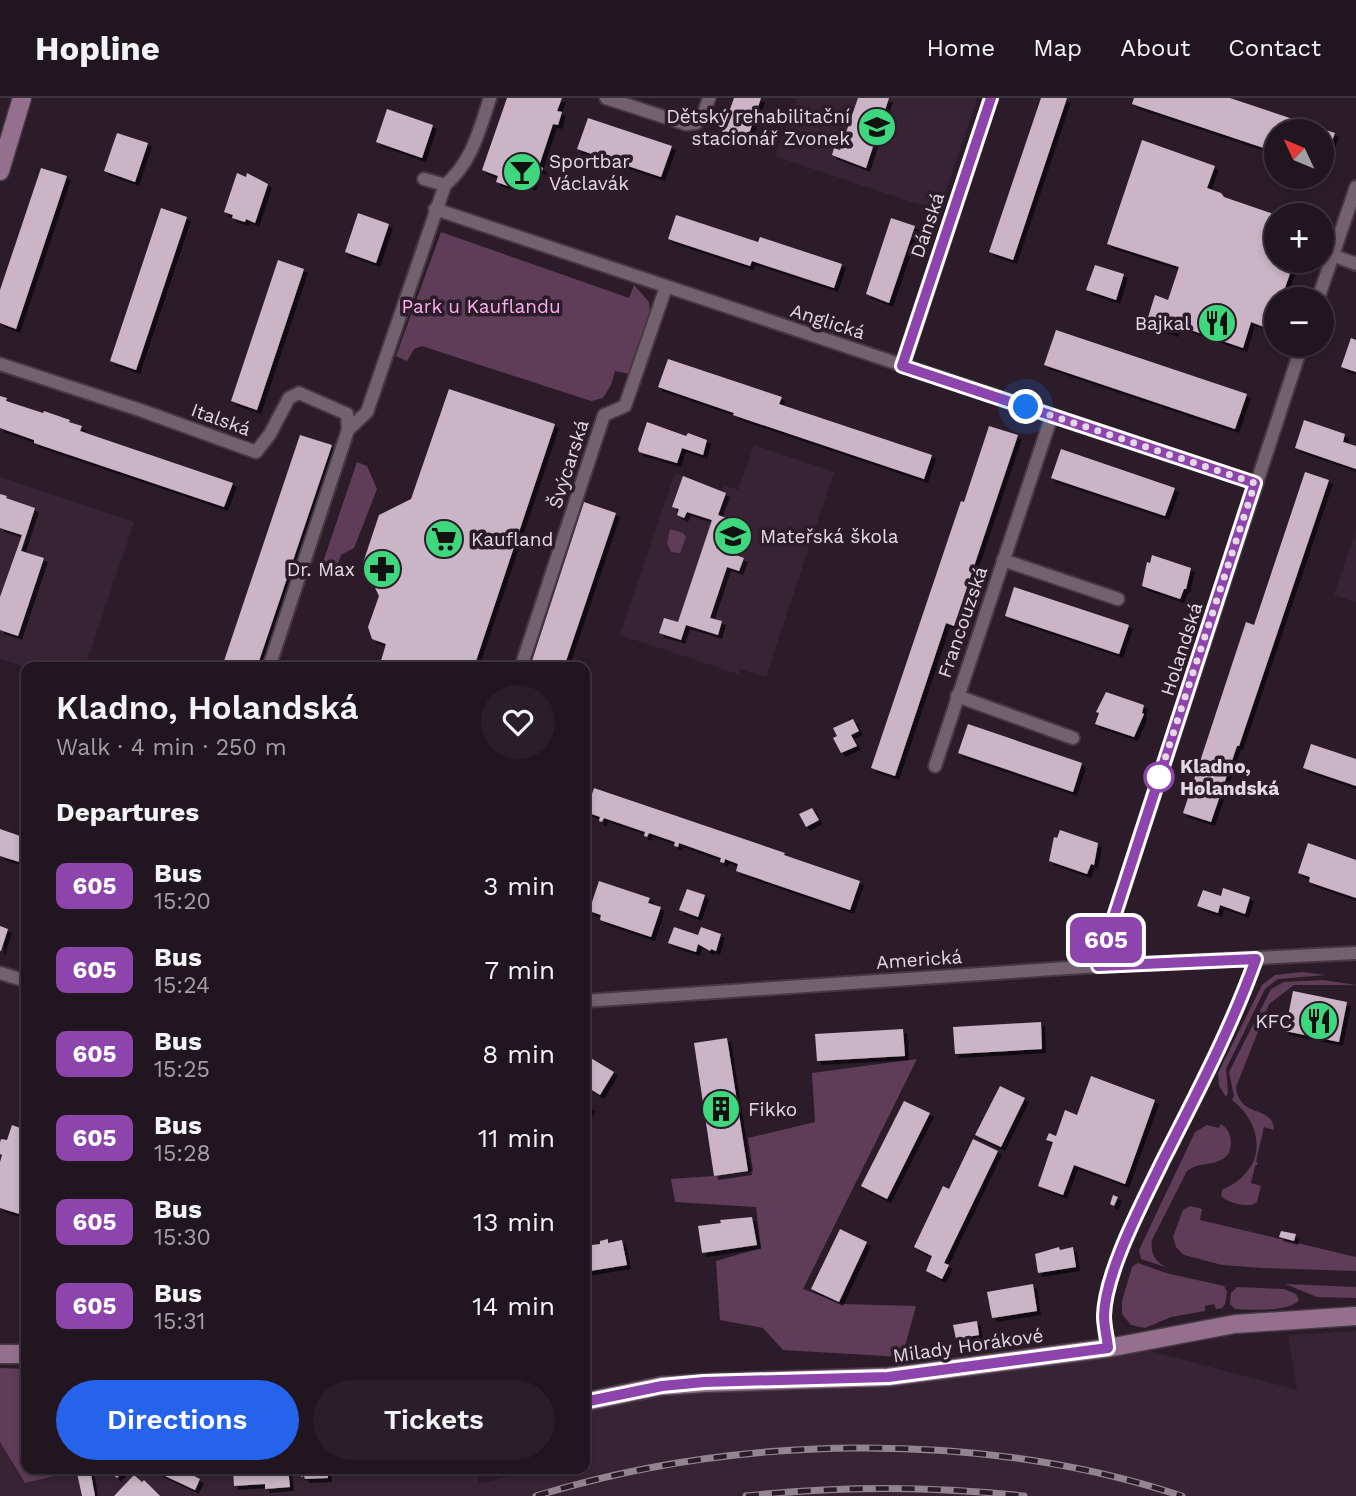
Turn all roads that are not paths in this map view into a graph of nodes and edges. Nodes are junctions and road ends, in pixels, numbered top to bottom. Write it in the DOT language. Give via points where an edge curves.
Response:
graph roads {
  1 [pos="22,98"];
  2 [pos="490,98"];
  3 [pos="606,98"];
  4 [pos="709,98"];
  5 [pos="991,98"];
  6 [pos="0,171"];
  7 [pos="424,179"];
  8 [pos="445,185"];
  9 [pos="1356,187"];
  10 [pos="435,209"];
  11 [pos="1334,249"];
  12 [pos="1334,256"];
  13 [pos="1356,264"];
  14 [pos="666,287"];
  15 [pos="1298,357"];
  16 [pos="0,365"];
  17 [pos="902,366"];
  18 [pos="1052,415"];
  19 [pos="348,430"];
  20 [pos="1255,483"];
  21 [pos="1003,560"];
  22 [pos="1118,599"];
  23 [pos="271,662"];
  24 [pos="523,662"];
  25 [pos="957,696"];
  26 [pos="1073,738"];
  27 [pos="935,766"];
  28 [pos="1356,953"];
  29 [pos="1256,959"];
  30 [pos="1098,966"];
  31 [pos="0,973"];
  32 [pos="21,979"];
  33 [pos="590,1001"];
  34 [pos="1356,1317"];
  35 [pos="1108,1348"];
  36 [pos="0,1354"];
  37 [pos="21,1354"];
  38 [pos="590,1401"];
  1 -- 6 [label="street"];
  2 -- 8 [label="street" via="469,155 460,172"];
  3 -- 4 [label="street" via="686,124 696,123"];
  5 -- 17 [label="street, Dánská"];
  7 -- 8 [label="street"];
  8 -- 10 [label="street"];
  9 -- 11 [label="street"];
  10 -- 14 [label="street, Anglická"];
  10 -- 19 [label="street" via="367,412"];
  12 -- 13 [label="street"];
  14 -- 17 [label="street, Anglická"];
  14 -- 24 [label="street, Švýcarská" via="625,406 604,415"];
  15 -- 20 [label="street, Holandská"];
  16 -- 19 [label="street, Italská" via="256,452 289,397 299,393 347,414"];
  17 -- 18 [label="street, Anglická"];
  18 -- 20 [label="street, Anglická"];
  18 -- 21 [label="street, Francouzská"];
  19 -- 23 [label="street, Italská"];
  20 -- 30 [label="street, Holandská"];
  21 -- 22 [label="street, Francouzská"];
  21 -- 25 [label="street, Francouzská"];
  25 -- 26 [label="street, Francouzská"];
  25 -- 27 [label="street, Francouzská"];
  28 -- 29 [label="street, Americká"];
  29 -- 30 [label="street, Americká"];
  29 -- 35 [label="street" via="1237,1009 1122,1251 1104,1315"];
  30 -- 33 [label="street, Americká"];
  31 -- 32 [label="street"];
  34 -- 35 [label="street, Milady Horákové" via="1236,1324"];
  35 -- 38 [label="street, Milady Horákové" via="888,1377 662,1386"];
  36 -- 37 [label="street"];
}
